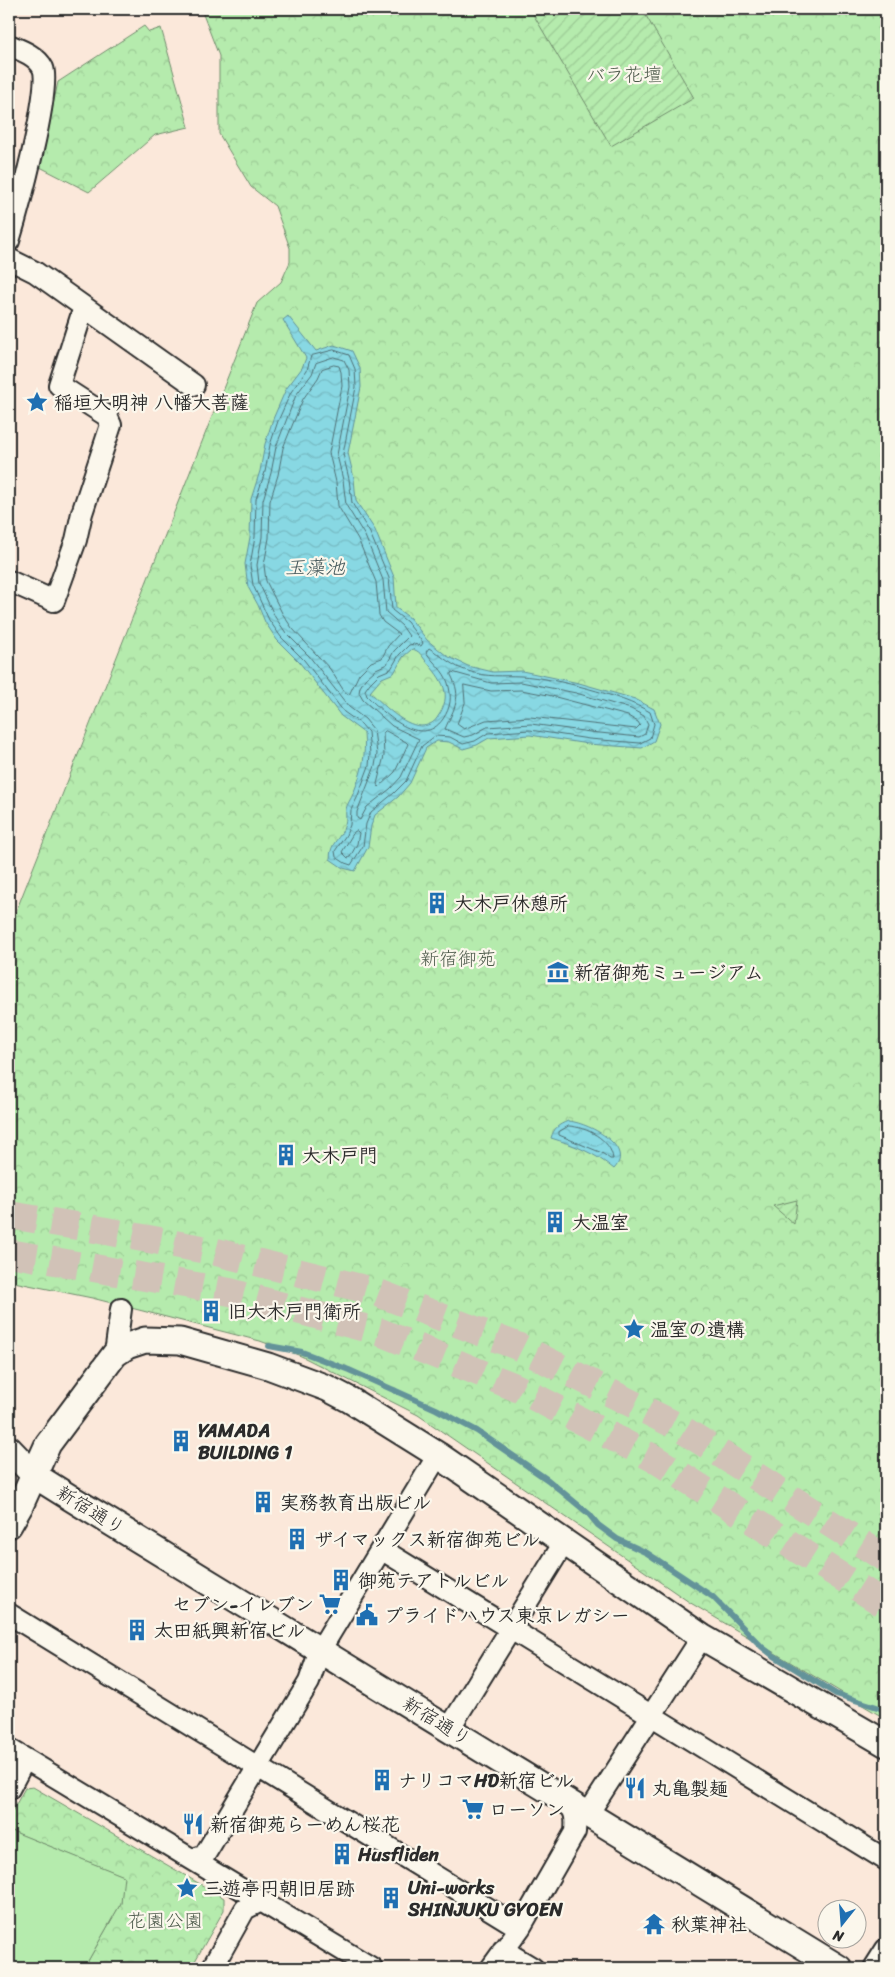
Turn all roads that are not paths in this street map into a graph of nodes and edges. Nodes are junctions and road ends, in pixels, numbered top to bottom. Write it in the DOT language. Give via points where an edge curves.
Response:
graph roads {
  1 [pos="9,45"];
  2 [pos="9,241"];
  3 [pos="9,259"];
  4 [pos="84,307"];
  5 [pos="194,385"];
  6 [pos="9,581"];
  7 [pos="9,1449"];
  8 [pos="438,1455"];
  9 [pos="9,1466"];
  10 [pos="34,1475"];
  11 [pos="9,1525"];
  12 [pos="565,1541"];
  13 [pos="381,1549"];
  14 [pos="9,1614"];
  15 [pos="509,1630"];
  16 [pos="702,1636"];
  17 [pos="320,1650"];
  18 [pos="651,1716"];
  19 [pos="449,1728"];
  20 [pos="886,1744"];
  21 [pos="17,1754"];
  22 [pos="258,1767"];
  23 [pos="9,1789"];
  24 [pos="567,1802"];
  25 [pos="588,1814"];
  26 [pos="192,1859"];
  27 [pos="886,1860"];
  28 [pos="261,1901"];
  29 [pos="520,1928"];
  30 [pos="886,1949"];
  31 [pos="503,1950"];
  32 [pos="212,1968"];
  33 [pos="372,1968"];
  34 [pos="491,1968"];
  35 [pos="533,1968"];
  36 [pos="838,1968"];
  37 [pos="874,1968"];
  1 -- 2 [label="street" via="37,60 45,73 33,150"];
  3 -- 4 [label="street" via="35,272"];
  4 -- 5 [label="street"];
  4 -- 6 [label="street" via="59,385 108,416 111,425 54,602"];
  7 -- 10 [label="street, 新宿通り"];
  8 -- 10 [label="street" via="350,1400 293,1375 180,1341 145,1340 121,1350 48,1444"];
  8 -- 12 [label="street"];
  8 -- 13 [label="street"];
  9 -- 10 [label="street, 新宿通り"];
  10 -- 11 [label="street"];
  10 -- 17 [label="street, 新宿通り"];
  12 -- 15 [label="street"];
  12 -- 16 [label="street"];
  13 -- 15 [label="street"];
  13 -- 17 [label="street"];
  14 -- 22 [label="street"];
  15 -- 18 [label="street"];
  15 -- 19 [label="street"];
  16 -- 18 [label="street"];
  16 -- 20 [label="street"];
  17 -- 19 [label="street, 新宿通り"];
  17 -- 22 [label="street" via="309,1682"];
  18 -- 25 [label="street"];
  18 -- 27 [label="street"];
  19 -- 24 [label="street, 新宿通り"];
  21 -- 23 [label="street"];
  21 -- 26 [label="street"];
  22 -- 26 [label="street" via="204,1856"];
  22 -- 29 [label="street"];
  24 -- 25 [label="street, 新宿通り"];
  24 -- 29 [label="street" via="576,1817 575,1832"];
  25 -- 36 [label="street, 新宿通り"];
  26 -- 28 [label="street"];
  28 -- 32 [label="street" via="245,1909"];
  28 -- 33 [label="street"];
  29 -- 31 [label="street"];
  30 -- 37 [label="street"];
  31 -- 34 [label="street"];
  31 -- 35 [label="street"];
}
